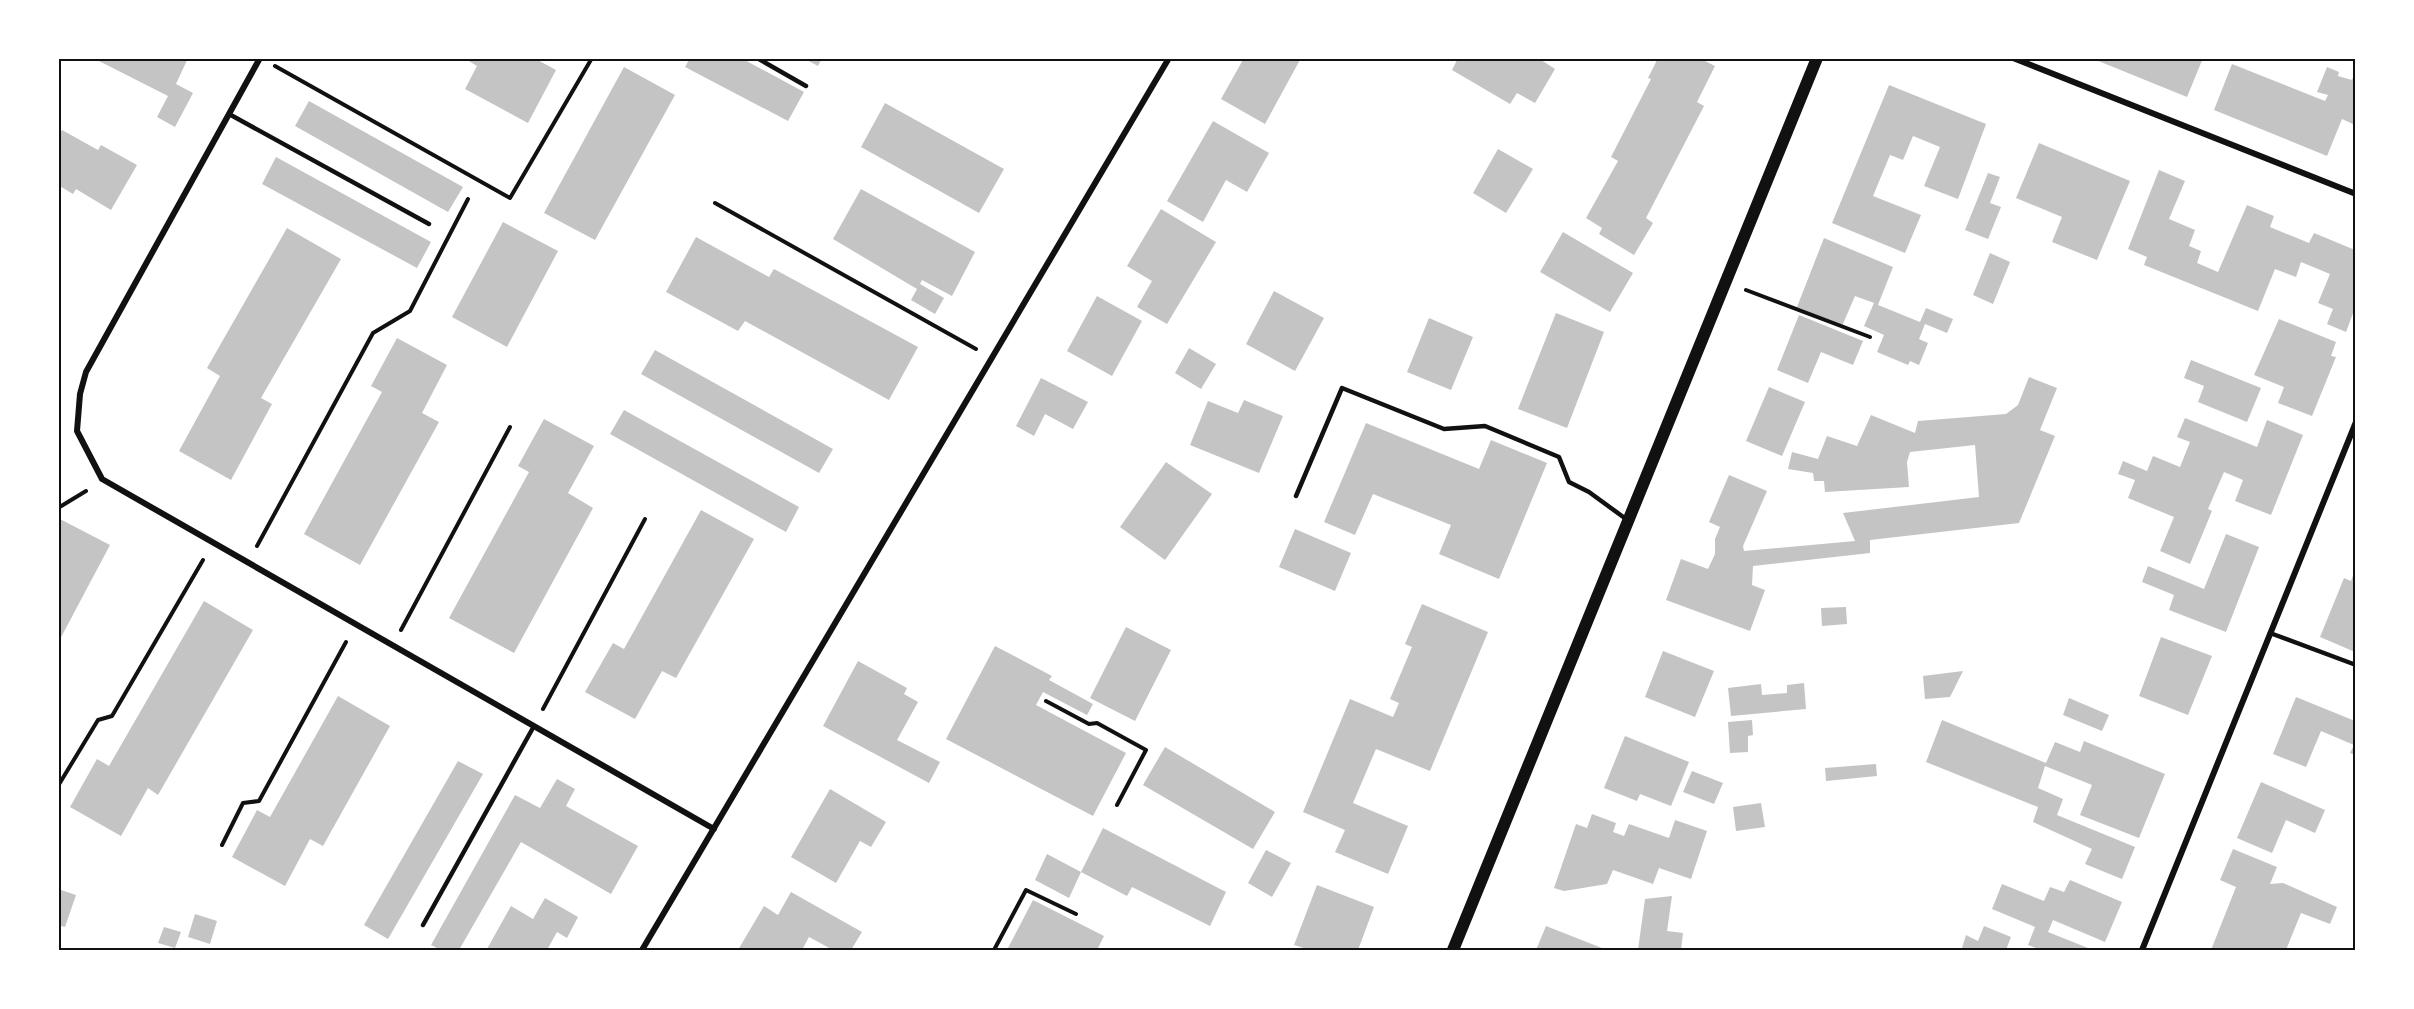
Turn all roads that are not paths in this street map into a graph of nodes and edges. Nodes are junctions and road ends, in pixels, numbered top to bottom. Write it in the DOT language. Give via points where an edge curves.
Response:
graph roads {
  1 [pos="260,58"];
  2 [pos="758,58"];
  3 [pos="1169,58"];
  4 [pos="1817,58"];
  5 [pos="2013,58"];
  6 [pos="806,86"];
  7 [pos="229,114"];
  8 [pos="2355,194"];
  9 [pos="429,224"];
  10 [pos="2355,422"];
  11 [pos="1296,496"];
  12 [pos="1628,521"];
  13 [pos="2270,633"];
  14 [pos="2355,665"];
  15 [pos="534,726"];
  16 [pos="714,829"];
  17 [pos="423,925"];
  18 [pos="642,951"];
  19 [pos="1453,951"];
  20 [pos="2142,951"];
  1 -- 7 [label="street"];
  2 -- 6 [label="lane"];
  3 -- 16 [label="street"];
  4 -- 12 [label="main road"];
  5 -- 8 [label="street"];
  7 -- 9 [label="lane"];
  7 -- 15 [label="street" via="86,372 77,431 102,479"];
  10 -- 13 [label="street"];
  11 -- 12 [label="lane" via="1342,388 1444,429 1485,426 1559,458 1569,482"];
  12 -- 19 [label="main road"];
  13 -- 14 [label="lane"];
  13 -- 20 [label="street"];
  15 -- 16 [label="street"];
  15 -- 17 [label="lane"];
  16 -- 18 [label="street"];
}
